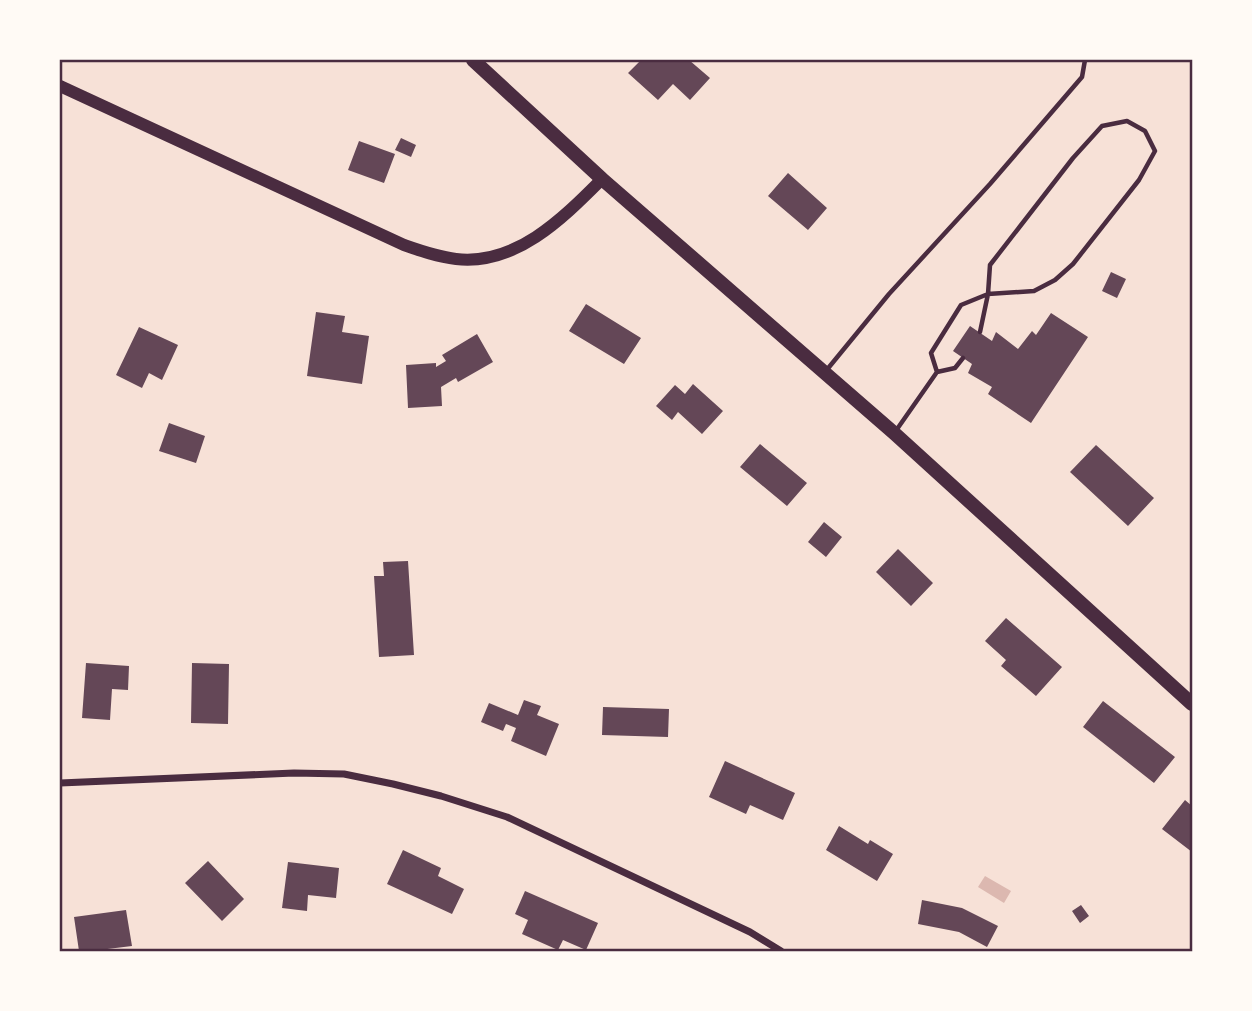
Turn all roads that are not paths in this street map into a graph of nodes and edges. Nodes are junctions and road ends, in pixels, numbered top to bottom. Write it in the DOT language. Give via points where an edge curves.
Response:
graph roads {
  1 [pos="473,60"];
  2 [pos="1085,60"];
  3 [pos="60,86"];
  4 [pos="601,178"];
  5 [pos="988,294"];
  6 [pos="980,332"];
  7 [pos="962,358"];
  8 [pos="824,372"];
  9 [pos="937,372"];
  10 [pos="894,433"];
  11 [pos="1192,704"];
  12 [pos="60,783"];
  13 [pos="781,951"];
  1 -- 4 [label="main road"];
  2 -- 8 [label="lane" via="1082,77"];
  3 -- 4 [label="street" via="404,245 458,259 486,258 533,240"];
  4 -- 8 [label="main road"];
  5 -- 5 [label="lane" via="1034,291 1073,264 1139,180 1155,151 1145,131 1127,121 1102,126 990,265"];
  5 -- 6 [label="lane"];
  5 -- 9 [label="lane" via="961,305 931,353"];
  7 -- 9 [label="lane" via="955,368"];
  8 -- 10 [label="main road"];
  9 -- 10 [label="lane"];
  10 -- 11 [label="main road"];
  12 -- 13 [label="street" via="294,773 393,783 507,817"];
}
